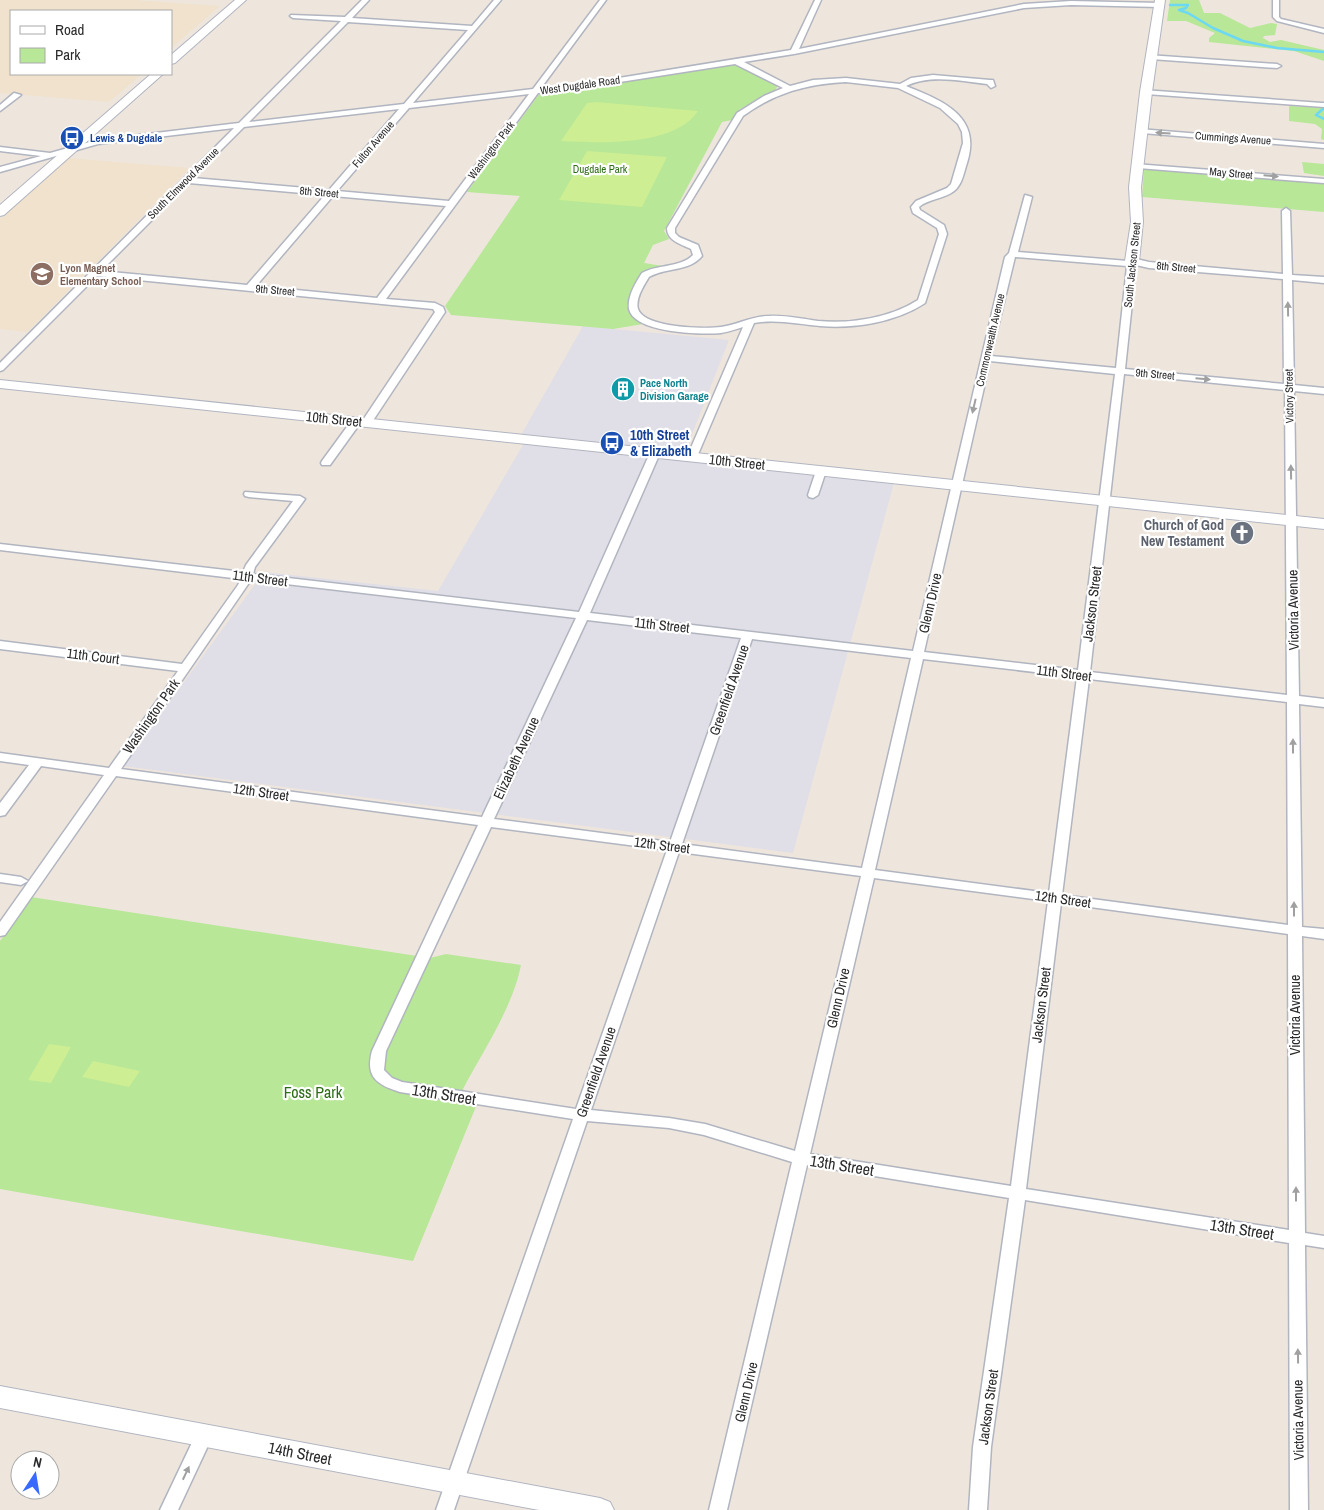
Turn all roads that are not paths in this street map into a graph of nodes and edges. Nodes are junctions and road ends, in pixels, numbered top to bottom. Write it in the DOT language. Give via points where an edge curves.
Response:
graph roads {
  1 [pos="241,0"];
  2 [pos="366,0"];
  3 [pos="498,0"];
  4 [pos="602,0"];
  5 [pos="818,0"];
  6 [pos="1276,0"];
  7 [pos="1160,3"];
  8 [pos="293,16"];
  9 [pos="347,20"];
  10 [pos="473,28"];
  11 [pos="1324,31"];
  12 [pos="794,52"];
  13 [pos="1151,58"];
  14 [pos="172,60"];
  15 [pos="736,61"];
  16 [pos="1278,66"];
  17 [pos="156,75"];
  18 [pos="899,86"];
  19 [pos="991,86"];
  20 [pos="791,88"];
  21 [pos="535,91"];
  22 [pos="1146,92"];
  23 [pos="17,95"];
  24 [pos="1322,105"];
  25 [pos="406,106"];
  26 [pos="0,109"];
  27 [pos="240,125"];
  28 [pos="1142,131"];
  29 [pos="88,134"];
  30 [pos="106,141"];
  31 [pos="1324,146"];
  32 [pos="0,149"];
  33 [pos="72,149"];
  34 [pos="51,155"];
  35 [pos="1138,166"];
  36 [pos="0,170"];
  37 [pos="186,180"];
  38 [pos="1324,181"];
  39 [pos="331,193"];
  40 [pos="1028,197"];
  41 [pos="452,204"];
  42 [pos="1286,211"];
  43 [pos="0,212"];
  44 [pos="1013,254"];
  45 [pos="1132,262"];
  46 [pos="94,273"];
  47 [pos="1287,274"];
  48 [pos="1324,274"];
  49 [pos="1324,280"];
  50 [pos="249,288"];
  51 [pos="380,300"];
  52 [pos="750,321"];
  53 [pos="985,358"];
  54 [pos="0,368"];
  55 [pos="1119,371"];
  56 [pos="0,384"];
  57 [pos="1289,387"];
  58 [pos="1324,391"];
  59 [pos="361,422"];
  60 [pos="655,453"];
  61 [pos="692,457"];
  62 [pos="326,463"];
  63 [pos="822,471"];
  64 [pos="957,485"];
  65 [pos="250,494"];
  66 [pos="813,495"];
  67 [pos="1105,501"];
  68 [pos="1292,521"];
  69 [pos="1324,524"];
  70 [pos="0,547"];
  71 [pos="247,576"];
  72 [pos="583,616"];
  73 [pos="748,635"];
  74 [pos="0,645"];
  75 [pos="918,655"];
  76 [pos="186,668"];
  77 [pos="1083,675"];
  78 [pos="1293,700"];
  79 [pos="1324,703"];
  80 [pos="0,757"];
  81 [pos="38,762"];
  82 [pos="112,772"];
  83 [pos="0,812"];
  84 [pos="486,822"];
  85 [pos="674,846"];
  86 [pos="868,872"];
  87 [pos="0,878"];
  88 [pos="21,881"];
  89 [pos="1055,898"];
  90 [pos="1294,930"];
  91 [pos="0,932"];
  92 [pos="1324,934"];
  93 [pos="376,1062"];
  94 [pos="581,1114"];
  95 [pos="800,1158"];
  96 [pos="1018,1194"];
  97 [pos="1296,1237"];
  98 [pos="1324,1242"];
  99 [pos="0,1397"];
  100 [pos="204,1435"];
  101 [pos="455,1482"];
  102 [pos="169,1510"];
  103 [pos="445,1510"];
  104 [pos="600,1510"];
  105 [pos="718,1510"];
  106 [pos="978,1510"];
  107 [pos="1299,1510"];
  1 -- 14 [label="street"];
  2 -- 9 [label="street, South Elmwood Avenue"];
  3 -- 10 [label="street, Fulton Avenue"];
  4 -- 21 [label="street, Washington Park"];
  5 -- 12 [label="street"];
  6 -- 11 [label="street" via="1277,18"];
  7 -- 12 [label="street, West Dugdale Road" via="1024,6"];
  7 -- 13 [label="street, South Jackson Street"];
  8 -- 9 [label="street"];
  9 -- 10 [label="street"];
  9 -- 27 [label="street, South Elmwood Avenue"];
  10 -- 25 [label="street, Fulton Avenue"];
  12 -- 15 [label="street, West Dugdale Road"];
  13 -- 16 [label="street"];
  13 -- 22 [label="street, South Jackson Street"];
  15 -- 20 [label="street"];
  15 -- 21 [label="street, West Dugdale Road"];
  17 -- 29 [label="street"];
  18 -- 19 [label="street" via="912,80 930,78 990,82"];
  18 -- 20 [label="street" via="847,80"];
  18 -- 52 [label="street" via="952,113 965,129 968,142 955,185 915,207 916,211 941,227 943,234 922,301 902,311 843,324 777,318"];
  20 -- 52 [label="street" via="763,99 740,115 671,228 670,234 695,247 698,256 686,264 645,275 632,304 639,317 664,327 722,330"];
  21 -- 25 [label="street, West Dugdale Road"];
  21 -- 41 [label="street, Washington Park"];
  22 -- 24 [label="street"];
  22 -- 28 [label="street, South Jackson Street"];
  23 -- 26 [label="street"];
  25 -- 27 [label="street, West Dugdale Road"];
  25 -- 39 [label="street, Fulton Avenue"];
  27 -- 30 [label="street, West Dugdale Road"];
  27 -- 37 [label="street, South Elmwood Avenue"];
  31 -- 28 [label="street, Cummings Avenue, one-way"];
  28 -- 35 [label="street, South Jackson Street"];
  29 -- 30 [label="street"];
  29 -- 33 [label="street"];
  30 -- 33 [label="street, West Dugdale Road"];
  32 -- 34 [label="street"];
  33 -- 34 [label="street, West Dugdale Road"];
  33 -- 43 [label="street"];
  34 -- 36 [label="street, West Dugdale Road"];
  35 -- 38 [label="street, May Street, one-way"];
  35 -- 45 [label="street, South Jackson Street"];
  37 -- 39 [label="street, 8th Street"];
  37 -- 46 [label="street, South Elmwood Avenue"];
  39 -- 41 [label="street, 8th Street"];
  39 -- 50 [label="street, Fulton Avenue"];
  40 -- 44 [label="street, Commonwealth Avenue"];
  41 -- 51 [label="street, Washington Park"];
  42 -- 47 [label="street, Victory Street"];
  44 -- 45 [label="street, 8th Street"];
  44 -- 53 [label="street, Commonwealth Avenue" via="1009,257"];
  45 -- 47 [label="street, 8th Street"];
  45 -- 55 [label="street, South Jackson Street"];
  46 -- 50 [label="street, 9th Street"];
  46 -- 54 [label="street, South Elmwood Avenue"];
  47 -- 48 [label="street, 8th Street"];
  47 -- 49 [label="street, 8th Street"];
  57 -- 47 [label="street, Victory Street, one-way"];
  50 -- 51 [label="street, 9th Street"];
  51 -- 59 [label="street, 9th Street" via="435,306 440,312"];
  52 -- 61 [label="street"];
  53 -- 55 [label="street, 9th Street"];
  53 -- 64 [label="street, Commonwealth Avenue, one-way"];
  55 -- 57 [label="street, 9th Street, one-way"];
  55 -- 67 [label="street, South Jackson Street"];
  56 -- 59 [label="street, 10th Street"];
  57 -- 58 [label="street, 9th Street"];
  68 -- 57 [label="street, Victory Street, one-way"];
  59 -- 60 [label="street, 10th Street"];
  59 -- 62 [label="street"];
  60 -- 61 [label="street, 10th Street"];
  60 -- 72 [label="street, Elizabeth Avenue"];
  61 -- 63 [label="street, 10th Street"];
  63 -- 64 [label="street, 10th Street"];
  63 -- 66 [label="street"];
  64 -- 67 [label="street, 10th Street"];
  64 -- 75 [label="street, Glenn Drive"];
  65 -- 71 [label="street, Washington Park" via="300,500 250,567"];
  67 -- 68 [label="street, 10th Street"];
  67 -- 77 [label="street, Jackson Street"];
  68 -- 69 [label="street, 10th Street"];
  68 -- 78 [label="street, Victoria Avenue"];
  70 -- 71 [label="street, 11th Street"];
  71 -- 72 [label="street, 11th Street"];
  71 -- 76 [label="street, Washington Park"];
  72 -- 73 [label="street, 11th Street"];
  72 -- 84 [label="street, Elizabeth Avenue"];
  73 -- 75 [label="street, 11th Street"];
  73 -- 85 [label="street, Greenfield Avenue"];
  74 -- 76 [label="street, 11th Court"];
  75 -- 77 [label="street, 11th Street"];
  75 -- 86 [label="street, Glenn Drive"];
  76 -- 82 [label="street, Washington Park"];
  77 -- 78 [label="street, 11th Street"];
  77 -- 89 [label="street, Jackson Street"];
  78 -- 79 [label="street, 11th Street"];
  90 -- 78 [label="street, Victoria Avenue, one-way"];
  80 -- 81 [label="street, 12th Street"];
  81 -- 82 [label="street, 12th Street"];
  81 -- 83 [label="street"];
  82 -- 84 [label="street, 12th Street"];
  82 -- 91 [label="street, Washington Park"];
  84 -- 85 [label="street, 12th Street"];
  84 -- 93 [label="street, Elizabeth Avenue"];
  85 -- 86 [label="street, 12th Street"];
  85 -- 94 [label="street, Greenfield Avenue"];
  86 -- 89 [label="street, 12th Street"];
  86 -- 95 [label="street, Glenn Drive"];
  87 -- 88 [label="street"];
  89 -- 90 [label="street, 12th Street"];
  89 -- 96 [label="street, Jackson Street"];
  90 -- 92 [label="street, 12th Street"];
  97 -- 90 [label="street, Victoria Avenue, one-way"];
  93 -- 94 [label="street, 13th Street" via="379,1076 400,1087"];
  94 -- 95 [label="street, 13th Street" via="636,1118 705,1130"];
  94 -- 101 [label="street, Greenfield Avenue"];
  95 -- 96 [label="street, 13th Street"];
  95 -- 105 [label="street, Glenn Drive"];
  96 -- 97 [label="street, 13th Street"];
  96 -- 106 [label="street, Jackson Street" via="982,1447"];
  97 -- 98 [label="street, 13th Street"];
  107 -- 97 [label="street, Victoria Avenue, one-way"];
  99 -- 100 [label="street, 14th Street"];
  100 -- 101 [label="street, 14th Street"];
  102 -- 100 [label="street, one-way"];
  101 -- 103 [label="street, Greenfield Avenue"];
  101 -- 104 [label="street, 14th Street"];
}
